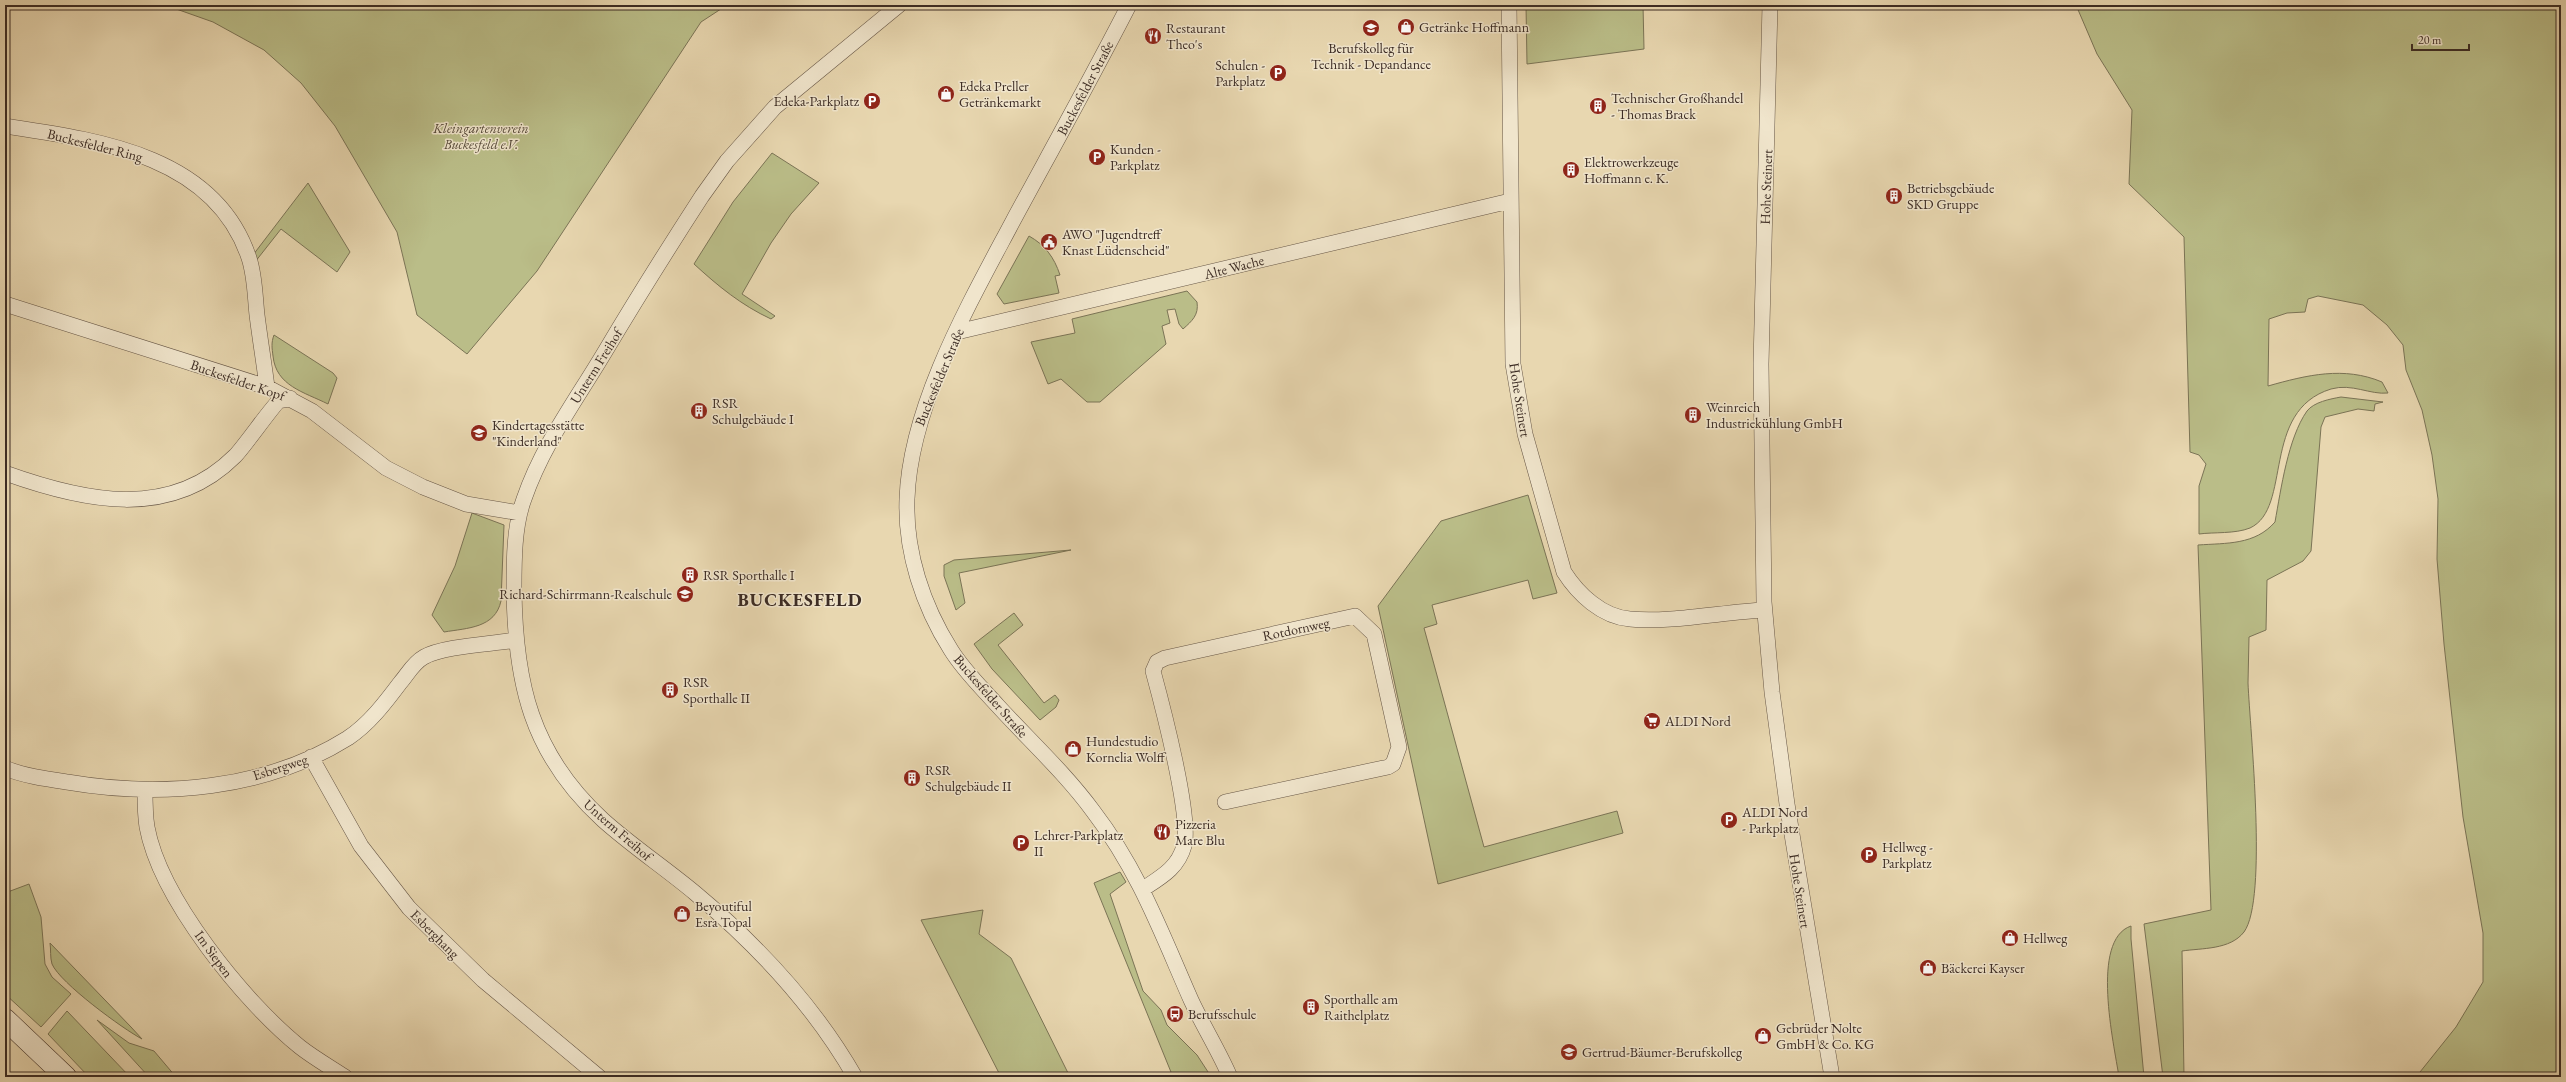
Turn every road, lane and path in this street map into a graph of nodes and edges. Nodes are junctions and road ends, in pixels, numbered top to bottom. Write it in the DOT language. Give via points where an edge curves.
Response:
graph roads {
  1 [pos="899,5"];
  2 [pos="1129,5"];
  3 [pos="1509,5"];
  4 [pos="1770,5"];
  5 [pos="5,126"];
  6 [pos="1510,201"];
  7 [pos="5,304"];
  8 [pos="957,332"];
  9 [pos="277,394"];
  10 [pos="5,473"];
  11 [pos="520,513"];
  12 [pos="1764,610"];
  13 [pos="516,640"];
  14 [pos="311,757"];
  15 [pos="5,768"];
  16 [pos="145,790"];
  17 [pos="1225,802"];
  18 [pos="1144,889"];
  19 [pos="5,1019"];
  20 [pos="66,1077"];
  21 [pos="345,1077"];
  22 [pos="598,1077"];
  23 [pos="855,1077"];
  24 [pos="1230,1077"];
  25 [pos="1832,1077"];
  1 -- 11 [label="street, Unterm Freihof" via="775,107 706,190 558,425 542,456"];
  2 -- 8 [label="street, Buckesfelder Straße" via="985,274"];
  3 -- 6 [label="street, Hohe Steinert"];
  4 -- 12 [label="street, Hohe Steinert" via="1761,364"];
  5 -- 9 [label="street, Buckesfelder Ring" via="98,143 150,158 181,174 205,191 228,216 249,258"];
  6 -- 8 [label="street, Alte Wache"];
  6 -- 12 [label="street, Hohe Steinert" via="1512,334 1518,407 1564,572 1577,590 1596,606 1629,619"];
  7 -- 9 [label="street, Buckesfelder Kopf"];
  8 -- 18 [label="street, Buckesfelder Straße" via="934,383 918,428 909,471 908,526 912,557 920,584 941,632 961,665 1080,794"];
  9 -- 10 [label="street" via="247,443 224,466 174,494 130,500 88,497"];
  9 -- 11 [label="street, Buckesfelder Kopf" via="312,411 376,462 417,484 466,504"];
  11 -- 13 [label="street, Unterm Freihof" via="514,578"];
  12 -- 25 [label="street, Hohe Steinert" via="1787,804"];
  13 -- 14 [label="street, Esbergweg" via="446,650 425,656 413,665 379,711 360,730"];
  13 -- 23 [label="street, Unterm Freihof" via="522,686 528,705 555,762 577,793 605,822 706,902 758,951 812,1014"];
  14 -- 16 [label="street, Esbergweg" via="286,768 202,788"];
  14 -- 22 [label="street, Esberghang" via="361,846 409,908 483,980"];
  15 -- 16 [label="street, Esbergweg" via="42,778 96,787"];
  16 -- 21 [label="street, Im Siepen" via="147,828 154,849 173,892 205,943 260,1010 300,1047"];
  17 -- 18 [label="street, Rotdornweg" via="1393,764 1399,747 1374,634 1363,621 1355,616 1172,656 1157,662 1153,672 1183,806 1186,833 1184,846 1173,868"];
  18 -- 24 [label="street, Buckesfelder Straße" via="1193,1004"];
  19 -- 20 [label="main road"];
}
